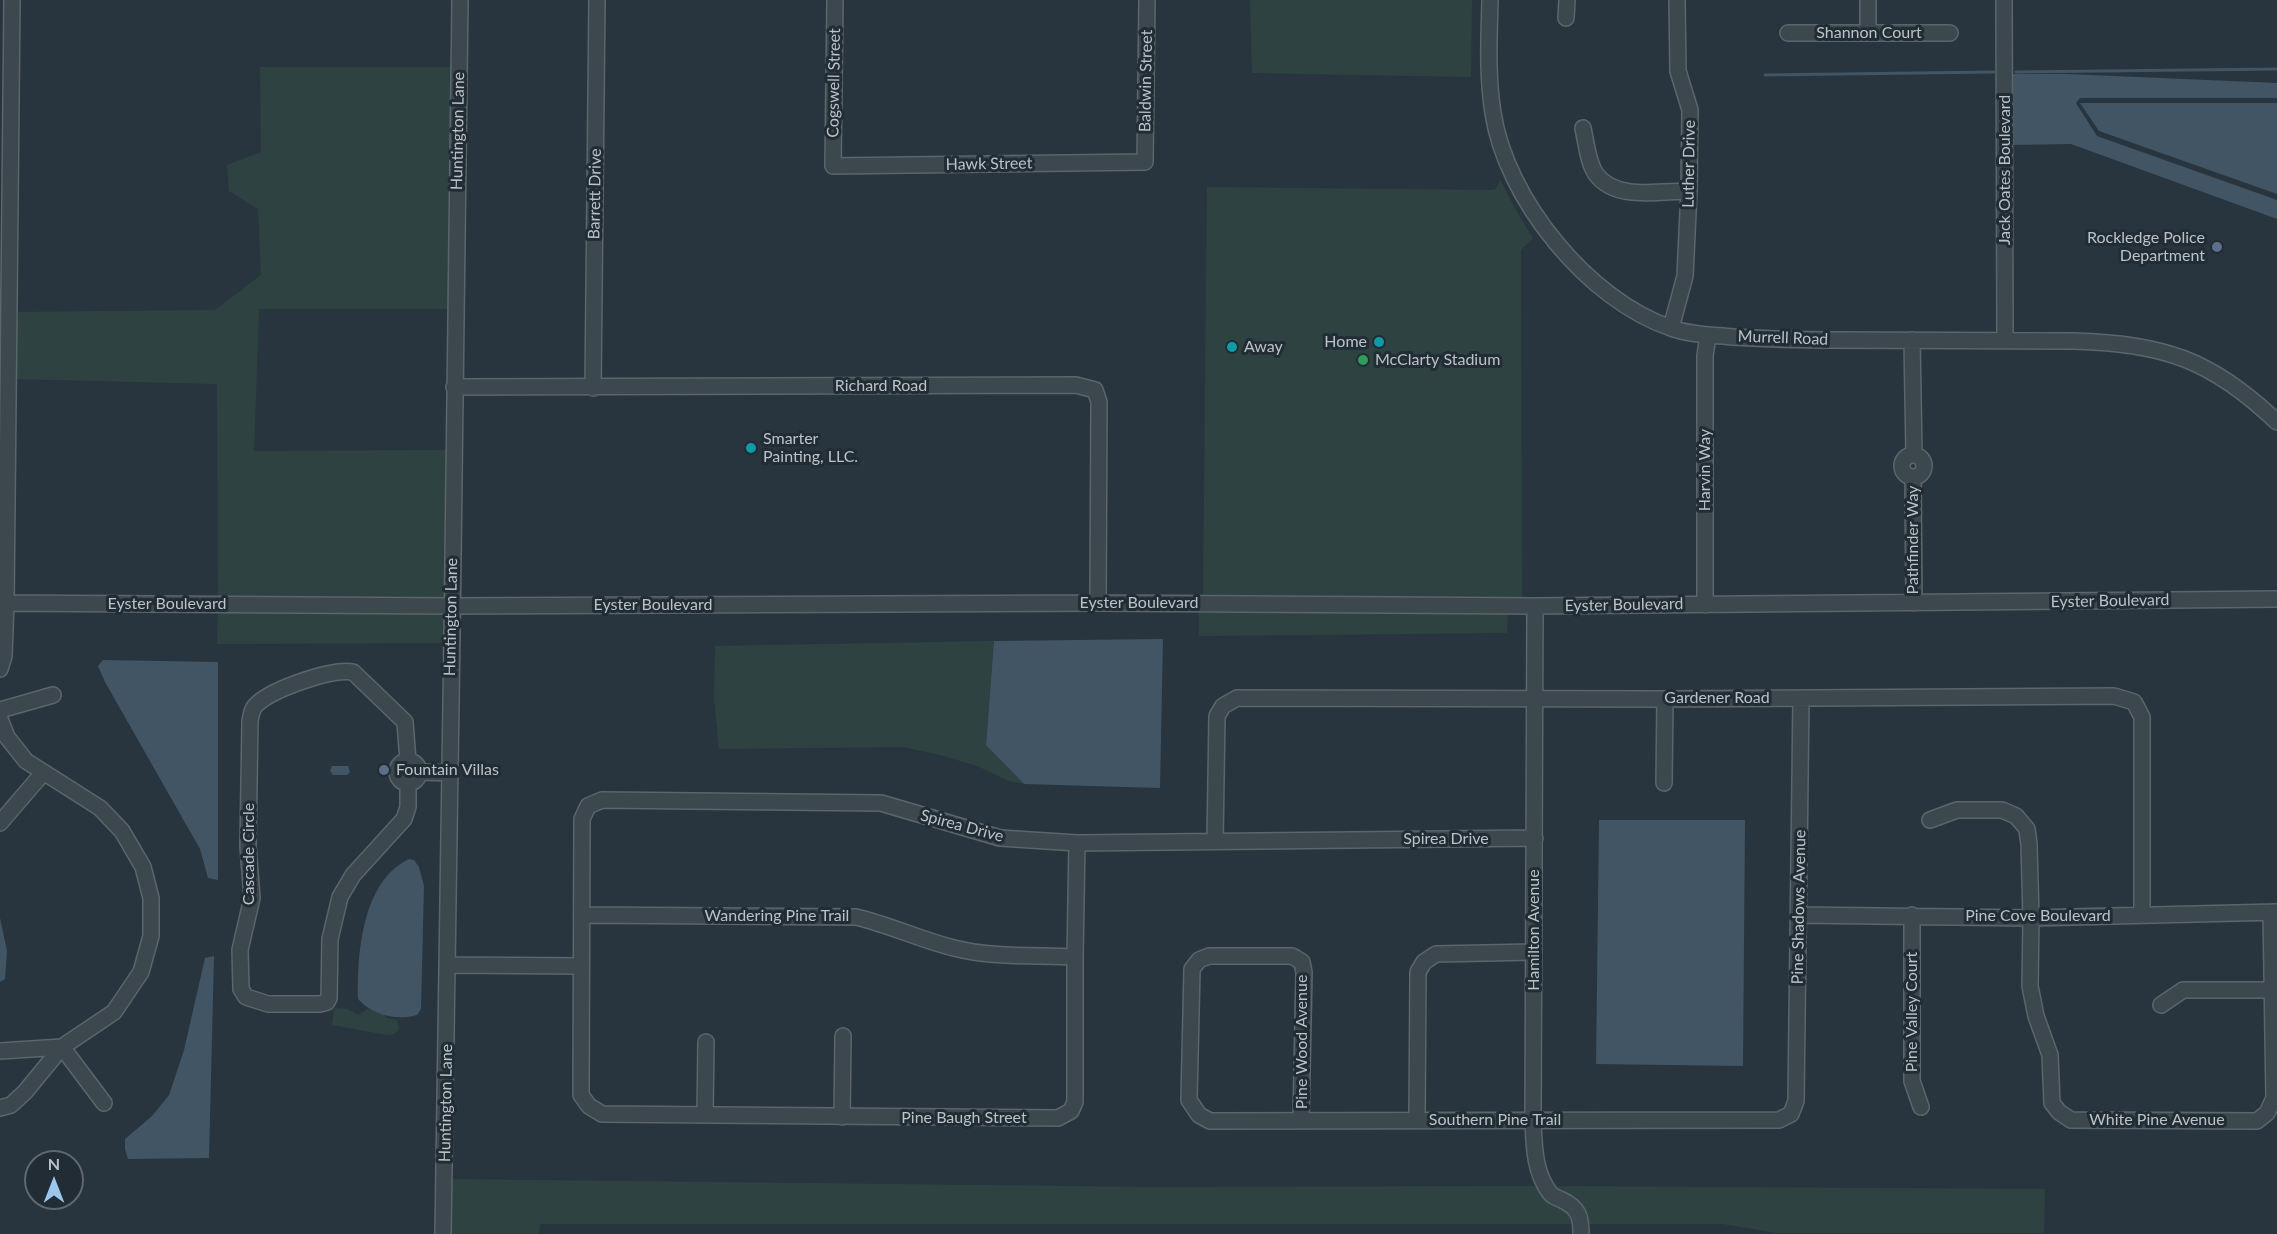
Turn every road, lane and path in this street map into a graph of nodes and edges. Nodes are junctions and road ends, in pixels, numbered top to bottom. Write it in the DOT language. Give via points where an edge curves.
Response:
graph roads {
  1 [pos="12,0"];
  2 [pos="460,0"];
  3 [pos="597,0"];
  4 [pos="835,0"];
  5 [pos="1147,0"];
  6 [pos="1490,0"];
  7 [pos="1567,0"];
  8 [pos="1677,0"];
  9 [pos="1868,0"];
  10 [pos="2004,0"];
  11 [pos="1566,18"];
  12 [pos="1788,33"];
  13 [pos="1868,33"];
  14 [pos="1950,33"];
  15 [pos="1583,128"];
  16 [pos="1145,162"];
  17 [pos="832,166"];
  18 [pos="1689,191"];
  19 [pos="1671,328"];
  20 [pos="1708,335"];
  21 [pos="1912,340"];
  22 [pos="2005,340"];
  23 [pos="454,387"];
  24 [pos="593,388"];
  25 [pos="2277,422"];
  26 [pos="2277,599"];
  27 [pos="3,603"];
  28 [pos="1098,603"];
  29 [pos="1914,603"];
  30 [pos="1705,605"];
  31 [pos="451,606"];
  32 [pos="1535,606"];
  33 [pos="0,669"];
  34 [pos="53,694"];
  35 [pos="1536,698"];
  36 [pos="1801,698"];
  37 [pos="1665,699"];
  38 [pos="0,710"];
  39 [pos="0,719"];
  40 [pos="412,772"];
  41 [pos="450,773"];
  42 [pos="43,774"];
  43 [pos="1664,783"];
  44 [pos="1930,820"];
  45 [pos="0,823"];
  46 [pos="1535,838"];
  47 [pos="1215,841"];
  48 [pos="1077,843"];
  49 [pos="2274,913"];
  50 [pos="582,915"];
  51 [pos="1799,915"];
  52 [pos="1912,915"];
  53 [pos="2142,915"];
  54 [pos="2031,918"];
  55 [pos="1534,952"];
  56 [pos="1075,957"];
  57 [pos="448,965"];
  58 [pos="581,966"];
  59 [pos="2272,990"];
  60 [pos="2161,1005"];
  61 [pos="843,1036"];
  62 [pos="706,1042"];
  63 [pos="62,1047"];
  64 [pos="0,1052"];
  65 [pos="104,1103"];
  66 [pos="589,1106"];
  67 [pos="1921,1107"];
  68 [pos="0,1108"];
  69 [pos="705,1114"];
  70 [pos="1791,1114"];
  71 [pos="1199,1115"];
  72 [pos="842,1117"];
  73 [pos="1417,1120"];
  74 [pos="1533,1120"];
  75 [pos="1301,1121"];
  76 [pos="443,1234"];
  77 [pos="1581,1234"];
  1 -- 27 [label="street"];
  2 -- 23 [label="street, Huntington Lane"];
  3 -- 24 [label="street, Barrett Drive"];
  4 -- 17 [label="street, Cogswell Street"];
  5 -- 16 [label="street, Baldwin Street"];
  6 -- 19 [label="street, Murrell Road" via="1493,115 1505,160 1526,203 1554,242 1587,276 1623,304"];
  7 -- 11 [label="street"];
  8 -- 18 [label="street, Luther Drive" via="1677,71 1689,110"];
  9 -- 13 [label="street"];
  10 -- 22 [label="street, Jack Oates Boulevard"];
  12 -- 13 [label="street, Shannon Court"];
  13 -- 14 [label="street, Shannon Court"];
  15 -- 18 [label="street" via="1594,172 1606,184 1624,192"];
  16 -- 17 [label="street, Hawk Street"];
  18 -- 19 [label="street, Luther Drive" via="1685,276"];
  19 -- 20 [label="street, Murrell Road"];
  20 -- 21 [label="street, Murrell Road" via="1783,340"];
  20 -- 30 [label="street, Harvin Way"];
  21 -- 22 [label="street, Murrell Road"];
  21 -- 29 [label="street, Pathfinder Way" via="1914,454 1921,457 1924,468 1913,477"];
  22 -- 25 [label="street, Murrell Road" via="2112,342 2154,349 2192,361 2222,378"];
  23 -- 24 [label="street, Richard Road"];
  23 -- 31 [label="street, Huntington Lane"];
  24 -- 28 [label="street, Richard Road" via="1076,386 1095,390 1099,402"];
  26 -- 29 [label="street, Eyster Boulevard"];
  27 -- 31 [label="street, Eyster Boulevard"];
  27 -- 33 [label="street" via="4,656"];
  28 -- 31 [label="street, Eyster Boulevard"];
  28 -- 32 [label="street, Eyster Boulevard"];
  29 -- 30 [label="street, Eyster Boulevard"];
  30 -- 32 [label="street, Eyster Boulevard"];
  31 -- 41 [label="street, Huntington Lane"];
  32 -- 35 [label="street, Hamilton Avenue"];
  34 -- 38 [label="street"];
  35 -- 37 [label="street, Gardener Road"];
  35 -- 46 [label="street, Hamilton Avenue"];
  35 -- 47 [label="street, Gardener Road" via="1237,698 1223,706 1217,716"];
  36 -- 37 [label="street, Gardener Road"];
  36 -- 51 [label="street, Pine Shadows Avenue"];
  36 -- 53 [label="street, Gardener Road" via="2114,696 2134,702 2142,717"];
  37 -- 43 [label="street"];
  39 -- 42 [label="street" via="7,737 26,761"];
  40 -- 40 [label="street, Cascade Circle" via="405,722 353,672 328,672 284,688 257,704 252,711 250,732 248,846 252,898 240,950 241,988 246,998 268,1004 327,1002 331,931 340,897 353,875 404,819"];
  40 -- 41 [label="street"];
  41 -- 57 [label="street, Huntington Lane"];
  42 -- 45 [label="street"];
  42 -- 63 [label="street" via="100,808 122,831 143,867 151,898 151,936 141,972 114,1011"];
  44 -- 54 [label="street, White Pine Avenue" via="1957,810 2002,810 2016,816 2026,829 2029,844"];
  46 -- 47 [label="street, Spirea Drive"];
  46 -- 55 [label="street, Hamilton Avenue"];
  47 -- 48 [label="street, Spirea Drive"];
  48 -- 50 [label="street, Spirea Drive" via="1000,838 881,803 602,800 588,806 582,819"];
  48 -- 56 [label="street, Pine Baugh Street"];
  49 -- 53 [label="street, Pine Cove Boulevard"];
  49 -- 59 [label="street, White Pine Avenue"];
  50 -- 56 [label="street, Wandering Pine Trail" via="856,917 952,948 984,954"];
  50 -- 58 [label="street, Spirea Drive"];
  51 -- 52 [label="street, Pine Cove Boulevard"];
  51 -- 70 [label="street, Pine Shadows Avenue" via="1796,1101"];
  52 -- 54 [label="street, Pine Cove Boulevard"];
  52 -- 67 [label="street, Pine Valley Court" via="1912,1081"];
  53 -- 54 [label="street, Pine Cove Boulevard"];
  54 -- 59 [label="street, White Pine Avenue" via="2030,986 2050,1055 2052,1103 2071,1120 2257,1121 2267,1113 2274,1098"];
  55 -- 73 [label="street" via="1436,954 1424,962 1418,972"];
  55 -- 74 [label="street, Hamilton Avenue"];
  56 -- 72 [label="street, Pine Baugh Street" via="1076,1102 1071,1111 1058,1118"];
  57 -- 58 [label="street"];
  57 -- 76 [label="street, Huntington Lane"];
  58 -- 66 [label="street, Spirea Drive" via="581,1095"];
  59 -- 60 [label="street" via="2183,990"];
  61 -- 72 [label="street"];
  62 -- 69 [label="street"];
  63 -- 64 [label="street"];
  63 -- 65 [label="street"];
  63 -- 68 [label="street" via="25,1092 10,1106"];
  66 -- 69 [label="street, Pine Baugh Street" via="602,1114"];
  69 -- 72 [label="street, Pine Baugh Street"];
  70 -- 74 [label="street, Southern Pine Trail" via="1779,1120"];
  71 -- 75 [label="street, Southern Pine Trail" via="1210,1121"];
  71 -- 75 [label="street, Pine Wood Avenue" via="1189,1100 1192,969 1209,956 1292,956 1302,962 1304,972"];
  73 -- 74 [label="street, Southern Pine Trail"];
  73 -- 75 [label="street, Southern Pine Trail"];
  74 -- 77 [label="street, Hamilton Avenue" via="1536,1160 1543,1180 1552,1195 1574,1205 1581,1218"];
}
